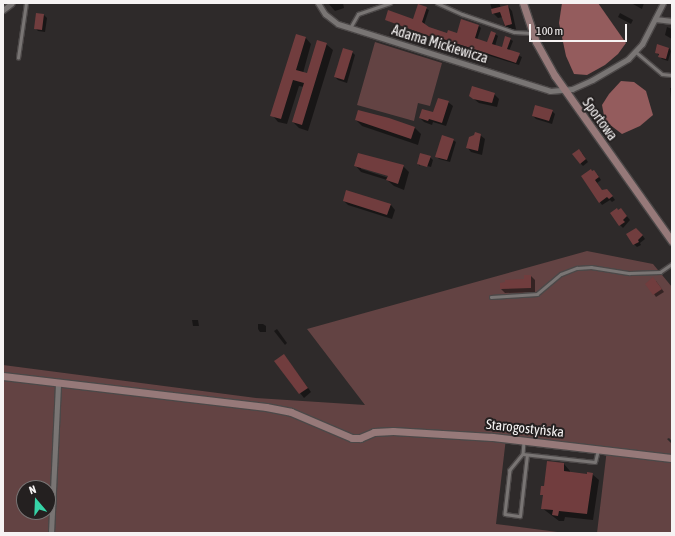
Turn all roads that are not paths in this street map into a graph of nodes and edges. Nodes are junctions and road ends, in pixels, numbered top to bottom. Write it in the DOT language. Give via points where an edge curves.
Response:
graph roads {
  1 [pos="12,3"];
  2 [pos="26,3"];
  3 [pos="318,3"];
  4 [pos="390,3"];
  5 [pos="437,3"];
  6 [pos="523,3"];
  7 [pos="663,3"];
  8 [pos="3,10"];
  9 [pos="655,19"];
  10 [pos="672,21"];
  11 [pos="349,28"];
  12 [pos="532,33"];
  13 [pos="636,52"];
  14 [pos="18,58"];
  15 [pos="671,75"];
  16 [pos="564,90"];
  17 [pos="672,241"];
  18 [pos="671,266"];
  19 [pos="491,297"];
  20 [pos="3,376"];
  21 [pos="58,383"];
  22 [pos="524,441"];
  23 [pos="598,449"];
  24 [pos="523,454"];
  25 [pos="527,455"];
  26 [pos="672,458"];
  27 [pos="51,533"];
  1 -- 8 [label="street"];
  2 -- 14 [label="lane"];
  3 -- 11 [label="street, Adama Mickiewicza" via="331,20"];
  4 -- 11 [label="lane" via="358,14"];
  5 -- 12 [label="lane" via="514,32"];
  6 -- 12 [label="street, Sportowa"];
  7 -- 9 [label="street"];
  9 -- 10 [label="street"];
  9 -- 13 [label="street"];
  11 -- 16 [label="street, Adama Mickiewicza" via="550,91"];
  12 -- 16 [label="street, Sportowa" via="544,59"];
  13 -- 15 [label="lane" via="662,74"];
  13 -- 16 [label="street, Adama Mickiewicza" via="592,80"];
  16 -- 17 [label="street, Sportowa"];
  18 -- 19 [label="lane" via="660,272 630,273 591,267 577,268 561,274 537,294"];
  20 -- 21 [label="street, Starogostyńska"];
  21 -- 22 [label="street, Starogostyńska" via="266,407 291,412 352,438 360,438 374,432 401,431"];
  21 -- 27 [label="street"];
  22 -- 23 [label="street, Starogostyńska"];
  22 -- 24 [label="lane"];
  23 -- 25 [label="lane" via="595,462"];
  23 -- 26 [label="street, Starogostyńska"];
  24 -- 25 [label="lane"];
  24 -- 25 [label="lane" via="510,470 505,514 520,516"];
}
